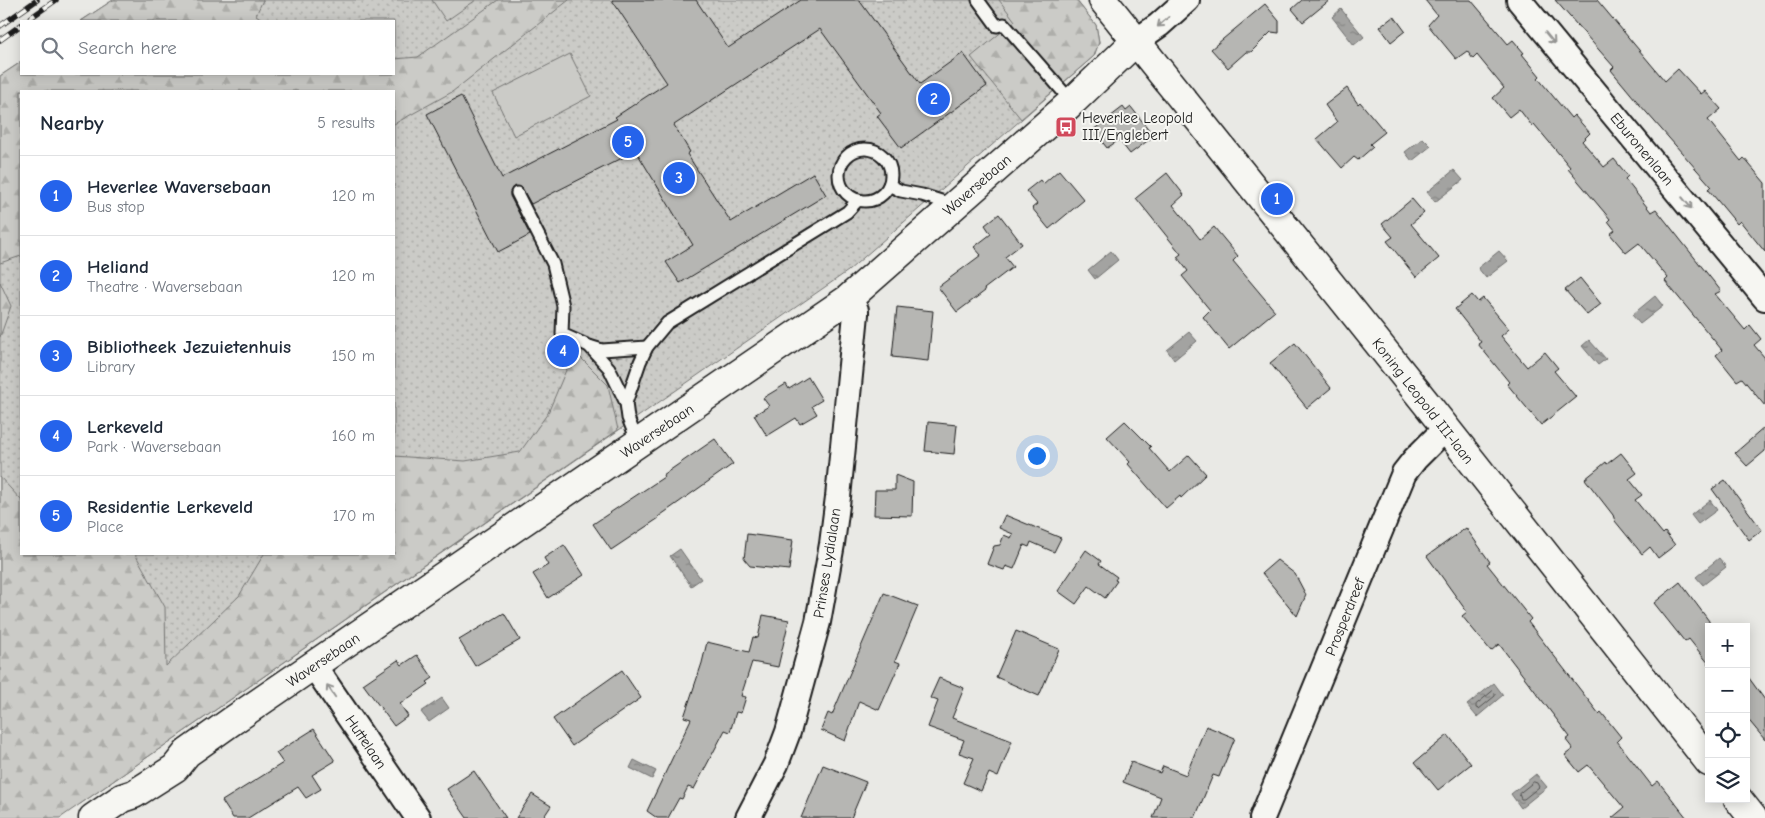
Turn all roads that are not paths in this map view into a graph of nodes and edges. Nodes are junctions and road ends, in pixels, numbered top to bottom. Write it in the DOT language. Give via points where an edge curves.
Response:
graph roads {
  1 [pos="978,0"];
  2 [pos="1104,0"];
  3 [pos="1187,0"];
  4 [pos="1519,0"];
  5 [pos="1136,41"];
  6 [pos="1072,102"];
  7 [pos="889,185"];
  8 [pos="517,193"];
  9 [pos="858,200"];
  10 [pos="954,205"];
  11 [pos="1765,298"];
  12 [pos="848,299"];
  13 [pos="589,346"];
  14 [pos="647,347"];
  15 [pos="626,403"];
  16 [pos="1445,429"];
  17 [pos="638,444"];
  18 [pos="314,666"];
  19 [pos="1706,758"];
  20 [pos="1741,803"];
  21 [pos="93,818"];
  22 [pos="418,818"];
  23 [pos="748,818"];
  24 [pos="1262,818"];
  25 [pos="1753,818"];
  1 -- 6 [label="lane" via="997,26 1004,24"];
  2 -- 5 [label="street, Koning Leopold III-laan"];
  3 -- 5 [label="street, Waversebaan, one-way"];
  4 -- 11 [label="street, Eburonenlaan, one-way"];
  5 -- 6 [label="street, Waversebaan"];
  5 -- 16 [label="street, Koning Leopold III-laan"];
  6 -- 10 [label="street, Waversebaan"];
  7 -- 9 [label="lane" via="879,196"];
  7 -- 9 [label="lane" via="890,170 882,156 868,150 853,152 839,173 844,190"];
  7 -- 10 [label="lane"];
  8 -- 13 [label="lane" via="553,264 563,306 562,334"];
  9 -- 14 [label="lane" via="847,212 667,323"];
  10 -- 12 [label="street, Waversebaan"];
  12 -- 17 [label="street, Waversebaan"];
  12 -- 23 [label="street, Prinses Lydialaan" via="856,314 837,507 818,622 788,732 776,764"];
  13 -- 14 [label="lane" via="602,350"];
  13 -- 15 [label="lane" via="609,368"];
  14 -- 15 [label="lane"];
  15 -- 17 [label="lane"];
  16 -- 19 [label="street, Koning Leopold III-laan"];
  16 -- 24 [label="street, Prosperdreef" via="1404,473"];
  17 -- 18 [label="street, Waversebaan"];
  18 -- 21 [label="street, Waversebaan" via="187,753 175,768"];
  22 -- 18 [label="street, Huttelaan, one-way"];
  20 -- 25 [label="street"];
}
